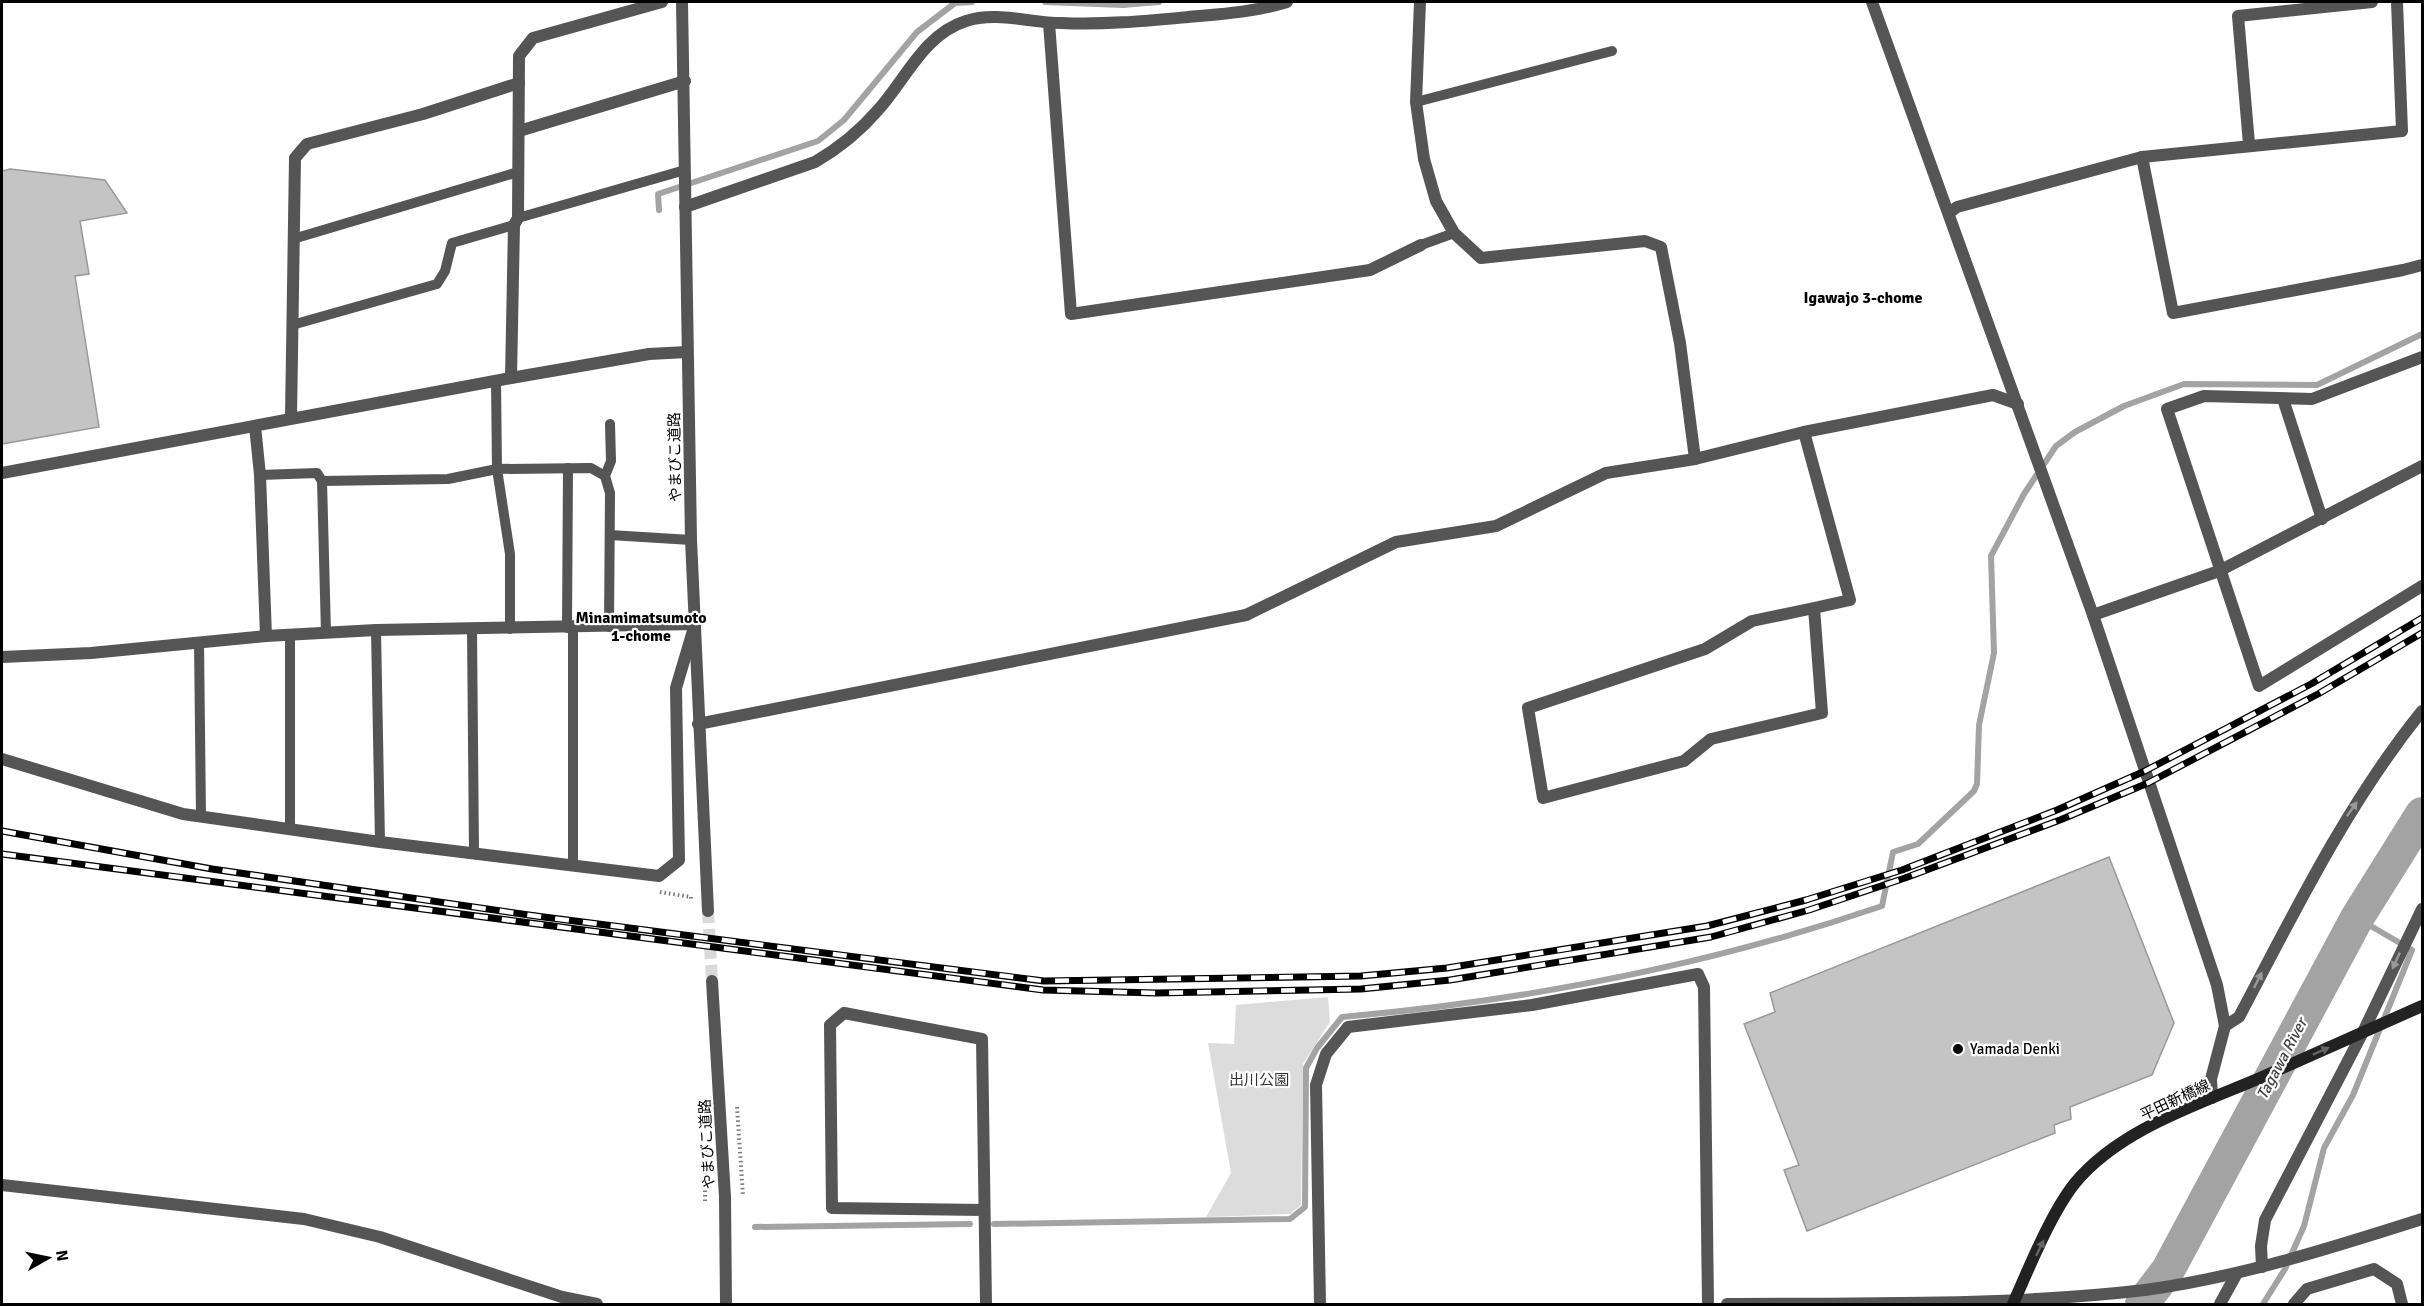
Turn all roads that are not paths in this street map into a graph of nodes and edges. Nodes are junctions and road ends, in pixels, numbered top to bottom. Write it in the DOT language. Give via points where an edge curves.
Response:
graph roads {
  1 [pos="662,2"];
  2 [pos="682,2"];
  3 [pos="1287,2"];
  4 [pos="1420,2"];
  5 [pos="1872,2"];
  6 [pos="2372,2"];
  7 [pos="2397,2"];
  8 [pos="1049,23"];
  9 [pos="1612,51"];
  10 [pos="685,81"];
  11 [pos="519,83"];
  12 [pos="1416,102"];
  13 [pos="519,131"];
  14 [pos="2249,144"];
  15 [pos="2142,156"];
  16 [pos="518,172"];
  17 [pos="685,172"];
  18 [pos="685,203"];
  19 [pos="1949,213"];
  20 [pos="516,221"];
  21 [pos="1454,233"];
  22 [pos="293,240"];
  23 [pos="1421,245"];
  24 [pos="2422,265"];
  25 [pos="292,325"];
  26 [pos="687,352"];
  27 [pos="2422,357"];
  28 [pos="511,378"];
  29 [pos="496,381"];
  30 [pos="2283,399"];
  31 [pos="2018,404"];
  32 [pos="291,418"];
  33 [pos="610,424"];
  34 [pos="255,426"];
  35 [pos="1804,432"];
  36 [pos="1695,459"];
  37 [pos="2422,466"];
  38 [pos="568,468"];
  39 [pos="496,469"];
  40 [pos="2,473"];
  41 [pos="260,475"];
  42 [pos="604,476"];
  43 [pos="322,481"];
  44 [pos="2322,519"];
  45 [pos="610,535"];
  46 [pos="691,540"];
  47 [pos="2219,571"];
  48 [pos="2422,586"];
  49 [pos="1814,608"];
  50 [pos="2093,615"];
  51 [pos="695,624"];
  52 [pos="609,627"];
  53 [pos="510,628"];
  54 [pos="570,628"];
  55 [pos="376,630"];
  56 [pos="472,630"];
  57 [pos="326,633"];
  58 [pos="290,635"];
  59 [pos="266,636"];
  60 [pos="199,642"];
  61 [pos="2,657"];
  62 [pos="2422,711"];
  63 [pos="698,724"];
  64 [pos="2,759"];
  65 [pos="201,818"];
  66 [pos="290,830"];
  67 [pos="380,842"];
  68 [pos="474,853"];
  69 [pos="573,865"];
  70 [pos="2422,909"];
  71 [pos="708,911"];
  72 [pos="712,981"];
  73 [pos="2422,1006"];
  74 [pos="2225,1026"];
  75 [pos="2363,1032"];
  76 [pos="2212,1098"];
  77 [pos="2,1185"];
  78 [pos="983,1210"];
  79 [pos="2422,1219"];
  80 [pos="2262,1267"];
  81 [pos="2234,1274"];
  82 [pos="2014,1303"];
  83 [pos="597,1305"];
  84 [pos="726,1305"];
  85 [pos="986,1305"];
  86 [pos="1320,1305"];
  87 [pos="1708,1305"];
  88 [pos="1727,1305"];
  89 [pos="2220,1305"];
  90 [pos="2294,1305"];
  91 [pos="2402,1305"];
  1 -- 11 [label="street" via="533,38 519,57"];
  2 -- 10 [label="street, やまびこ道路"];
  3 -- 8 [label="street" via="1230,13 1105,25"];
  4 -- 12 [label="street"];
  5 -- 19 [label="street"];
  6 -- 14 [label="street" via="2238,16"];
  7 -- 14 [label="street" via="2402,131"];
  8 -- 18 [label="street" via="988,17 966,21 942,33 923,51 879,110 835,151 815,162"];
  8 -- 23 [label="street" via="1071,314 1370,270"];
  9 -- 12 [label="lane"];
  10 -- 13 [label="street"];
  10 -- 17 [label="street, やまびこ道路"];
  11 -- 13 [label="street"];
  11 -- 22 [label="street" via="423,114 307,144 295,158"];
  12 -- 21 [label="street" via="1424,159 1433,190"];
  13 -- 16 [label="street"];
  14 -- 15 [label="street"];
  15 -- 19 [label="street" via="1957,207"];
  15 -- 24 [label="street" via="2173,312"];
  16 -- 20 [label="street"];
  16 -- 22 [label="lane"];
  17 -- 18 [label="street, やまびこ道路"];
  17 -- 20 [label="lane"];
  18 -- 26 [label="street, やまびこ道路"];
  19 -- 31 [label="street"];
  20 -- 25 [label="lane" via="452,243 445,271 437,284"];
  20 -- 28 [label="street"];
  21 -- 23 [label="lane"];
  21 -- 36 [label="street" via="1481,258 1645,241 1661,247 1680,343"];
  22 -- 25 [label="street"];
  25 -- 32 [label="street"];
  26 -- 28 [label="street" via="649,354"];
  26 -- 46 [label="street, やまびこ道路"];
  27 -- 30 [label="street" via="2312,399"];
  28 -- 29 [label="street"];
  29 -- 32 [label="street"];
  29 -- 39 [label="lane"];
  30 -- 44 [label="street"];
  30 -- 47 [label="street" via="2204,396 2167,409"];
  31 -- 35 [label="street" via="1993,395"];
  31 -- 50 [label="street"];
  32 -- 34 [label="street"];
  33 -- 42 [label="lane" via="611,461"];
  34 -- 40 [label="street"];
  34 -- 41 [label="street"];
  35 -- 36 [label="street"];
  35 -- 49 [label="street" via="1850,600"];
  36 -- 63 [label="street" via="1606,473 1496,526 1396,542 1246,615"];
  37 -- 44 [label="street"];
  38 -- 39 [label="lane"];
  38 -- 42 [label="lane" via="591,468"];
  38 -- 54 [label="lane"];
  39 -- 43 [label="lane" via="448,479"];
  39 -- 53 [label="lane" via="510,554"];
  41 -- 43 [label="lane" via="317,473"];
  41 -- 59 [label="street"];
  42 -- 45 [label="lane" via="610,493"];
  43 -- 57 [label="lane"];
  44 -- 47 [label="street"];
  45 -- 46 [label="lane"];
  45 -- 52 [label="lane"];
  46 -- 51 [label="street, やまびこ道路"];
  47 -- 48 [label="street" via="2259,686"];
  47 -- 50 [label="street"];
  49 -- 49 [label="street" via="1821,713 1711,739 1684,761 1543,798 1528,708 1705,649 1752,621"];
  50 -- 74 [label="street" via="2217,985"];
  51 -- 52 [label="street"];
  51 -- 63 [label="street, やまびこ道路"];
  51 -- 69 [label="street" via="676,688 679,860 659,876"];
  52 -- 54 [label="street"];
  53 -- 54 [label="street"];
  53 -- 56 [label="street"];
  54 -- 69 [label="lane"];
  55 -- 56 [label="street"];
  55 -- 57 [label="street"];
  55 -- 67 [label="lane"];
  56 -- 68 [label="lane"];
  57 -- 58 [label="street"];
  58 -- 59 [label="street"];
  58 -- 66 [label="lane"];
  59 -- 60 [label="street"];
  60 -- 61 [label="street"];
  60 -- 65 [label="lane"];
  74 -- 62 [label="street, one-way" via="2239,1017 2346,818"];
  63 -- 71 [label="street, やまびこ道路"];
  64 -- 65 [label="street"];
  65 -- 66 [label="street"];
  66 -- 67 [label="street"];
  67 -- 68 [label="street"];
  68 -- 69 [label="street"];
  70 -- 75 [label="street, one-way"];
  72 -- 84 [label="street, やまびこ道路" via="725,1197"];
  73 -- 75 [label="main road, 平田新橋線"];
  74 -- 76 [label="street" via="2211,1080"];
  76 -- 75 [label="main road, 平田新橋線, one-way"];
  75 -- 80 [label="street" via="2265,1220"];
  82 -- 76 [label="main road, 平田新橋線, one-way" via="2075,1183 2121,1143"];
  77 -- 83 [label="street" via="304,1219 380,1237 562,1298"];
  78 -- 78 [label="street" via="981,1039 844,1013 831,1026 832,1208"];
  78 -- 85 [label="street"];
  79 -- 80 [label="street"];
  80 -- 81 [label="street"];
  81 -- 82 [label="street" via="2143,1291"];
  81 -- 89 [label="street"];
  82 -- 88 [label="street"];
  86 -- 87 [label="street" via="1316,1085 1326,1054 1348,1027 1532,1005 1698,974 1704,987"];
  90 -- 91 [label="street" via="2307,1289 2374,1269 2397,1284"];
}
